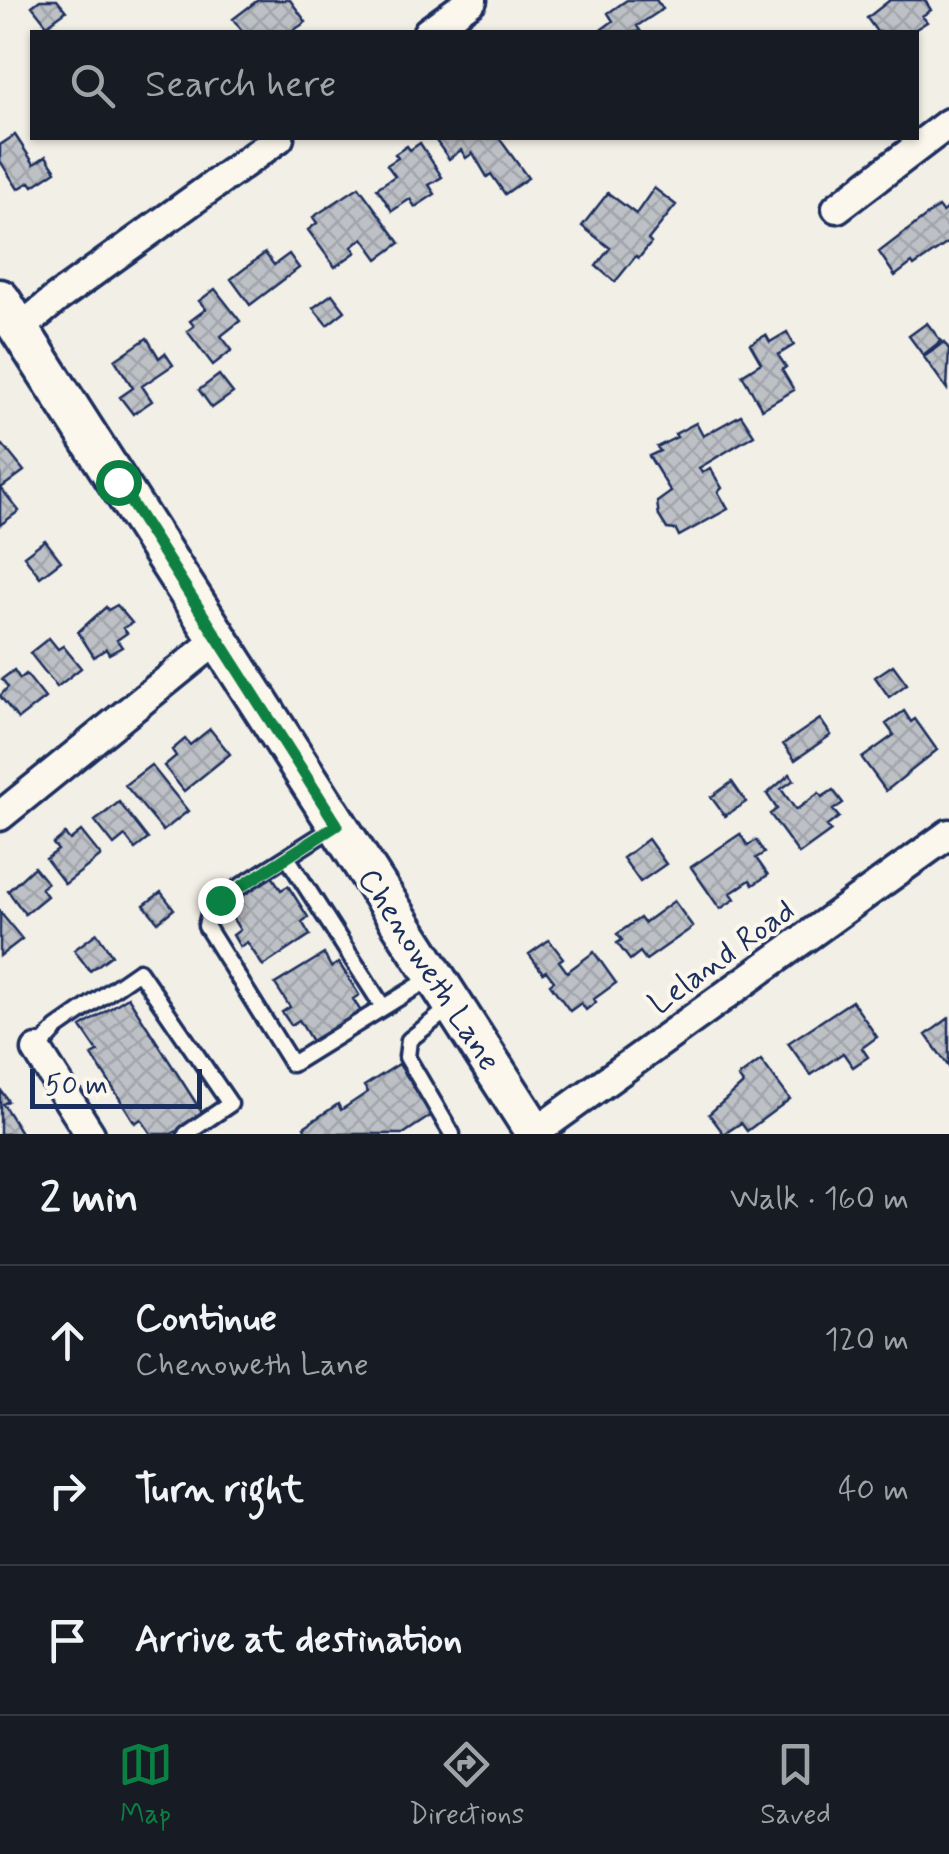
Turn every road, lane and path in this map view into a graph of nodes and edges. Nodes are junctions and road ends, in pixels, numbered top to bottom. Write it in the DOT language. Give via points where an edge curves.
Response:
graph roads {
  1 [pos="472,0"];
  2 [pos="431,30"];
  3 [pos="949,122"];
  4 [pos="276,140"];
  5 [pos="836,208"];
  6 [pos="10,314"];
  7 [pos="218,639"];
  8 [pos="0,816"];
  9 [pos="337,825"];
  10 [pos="949,834"];
  11 [pos="287,857"];
  12 [pos="443,990"];
  13 [pos="383,1007"];
  14 [pos="37,1050"];
  15 [pos="90,1134"];
  16 [pos="186,1134"];
  17 [pos="452,1134"];
  18 [pos="535,1134"];
  1 -- 2 [label="street"];
  3 -- 5 [label="street"];
  4 -- 6 [label="street" via="58,298"];
  6 -- 7 [label="main road, Chenoweth Lane"];
  7 -- 8 [label="street"];
  7 -- 9 [label="main road, Chenoweth Lane"];
  9 -- 11 [label="lane"];
  9 -- 12 [label="main road, Chenoweth Lane"];
  10 -- 18 [label="street, Leland Road"];
  11 -- 13 [label="lane"];
  11 -- 13 [label="lane" via="220,900 206,926 292,1064"];
  12 -- 13 [label="lane"];
  12 -- 17 [label="lane" via="409,1040 406,1056"];
  12 -- 18 [label="main road, Chenoweth Lane"];
  14 -- 15 [label="street"];
  14 -- 16 [label="lane" via="139,971 230,1104"];
}
